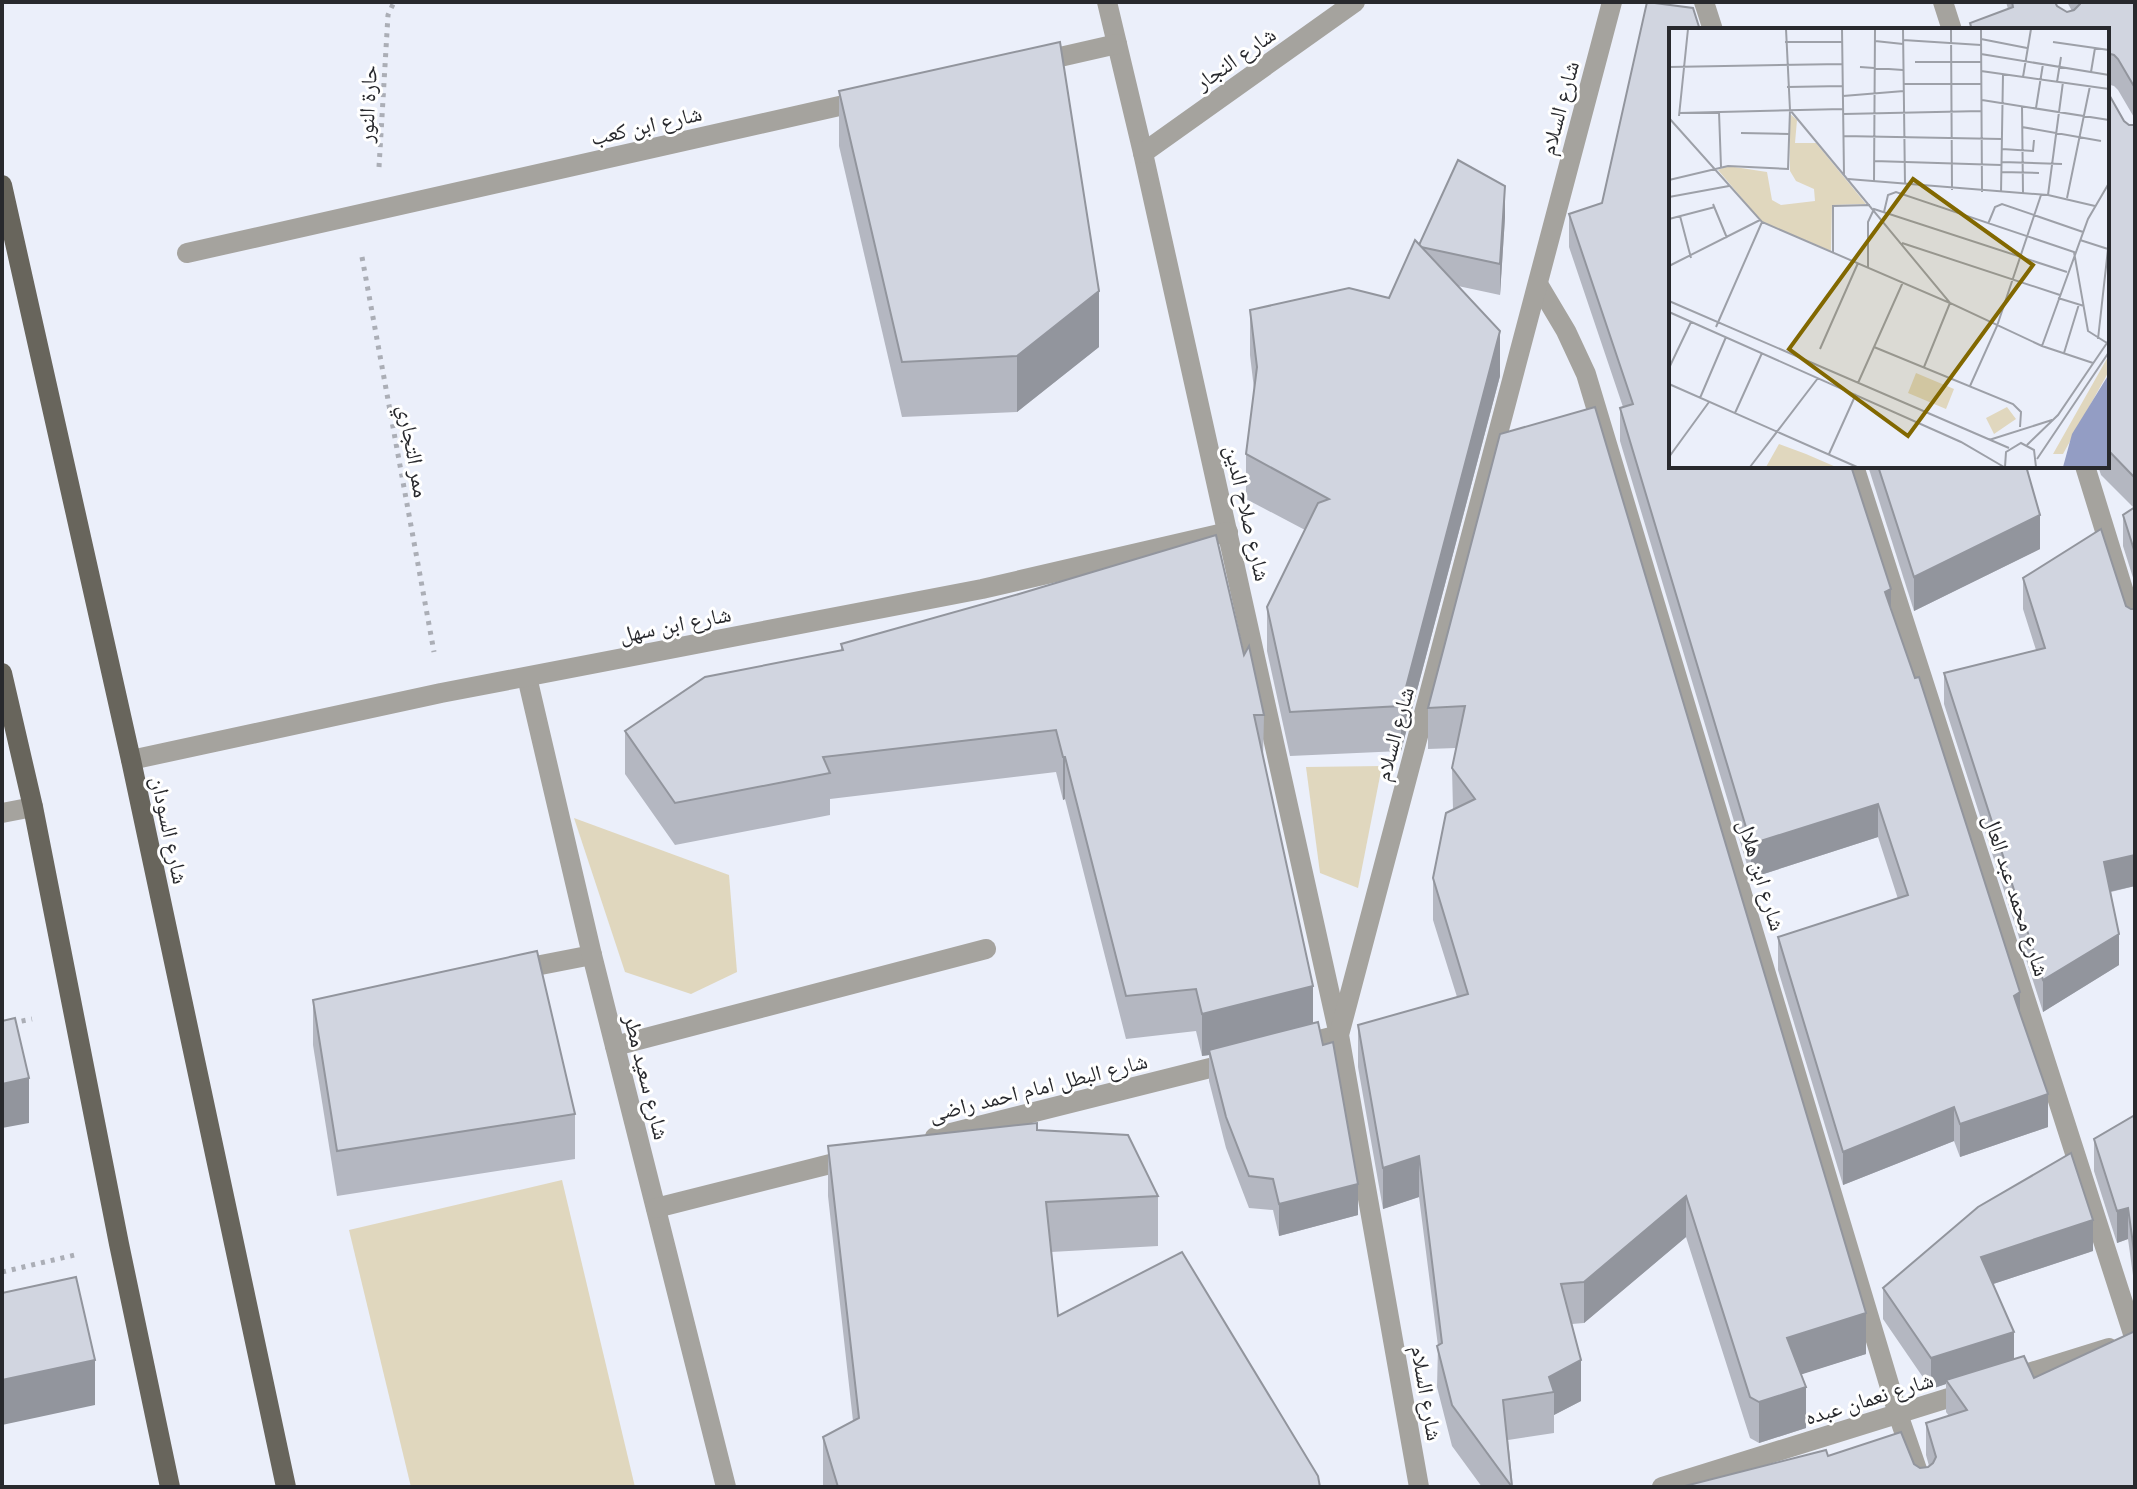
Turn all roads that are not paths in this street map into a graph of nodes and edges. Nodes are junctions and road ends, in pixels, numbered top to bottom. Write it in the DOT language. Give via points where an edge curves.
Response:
graph roads {
  1 [pos="1107,2"];
  2 [pos="1355,2"];
  3 [pos="1612,2"];
  4 [pos="1704,2"];
  5 [pos="1943,2"];
  6 [pos="1712,28"];
  7 [pos="1951,28"];
  8 [pos="1117,44"];
  9 [pos="1024,65"];
  10 [pos="885,96"];
  11 [pos="1143,153"];
  12 [pos="2,185"];
  13 [pos="187,253"];
  14 [pos="1538,284"];
  15 [pos="1855,468"];
  16 [pos="2086,468"];
  17 [pos="1228,532"];
  18 [pos="2135,628"];
  19 [pos="2,673"];
  20 [pos="527,677"];
  21 [pos="131,760"];
  22 [pos="33,807"];
  23 [pos="2,813"];
  24 [pos="986,949"];
  25 [pos="592,955"];
  26 [pos="493,975"];
  27 [pos="1339,1035"];
  28 [pos="615,1046"];
  29 [pos="1279,1051"];
  30 [pos="1248,1058"];
  31 [pos="914,1143"];
  32 [pos="868,1154"];
  33 [pos="656,1208"];
  34 [pos="2135,1340"];
  35 [pos="1898,1414"];
  36 [pos="170,1487"];
  37 [pos="286,1487"];
  38 [pos="726,1487"];
  39 [pos="1419,1487"];
  40 [pos="1662,1487"];
  41 [pos="1923,1487"];
  1 -- 8 [label="street, شارع صلاح الدين"];
  2 -- 11 [label="street, شارع النجار"];
  3 -- 14 [label="street, شارع السلام"];
  4 -- 6 [label="street"];
  5 -- 7 [label="street"];
  8 -- 9 [label="street"];
  8 -- 11 [label="street, شارع صلاح الدين"];
  10 -- 13 [label="street, شارع ابن كعب"];
  11 -- 17 [label="street, شارع صلاح الدين"];
  12 -- 21 [label="main road, شارع السودان"];
  14 -- 27 [label="street, شارع السلام"];
  14 -- 35 [label="street, شارع ابن هلال" via="1586,374"];
  15 -- 34 [label="street, شارع محمد عبد العال"];
  16 -- 18 [label="street"];
  17 -- 20 [label="street, شارع ابن سهل" via="982,589"];
  17 -- 27 [label="street, شارع صلاح الدين"];
  19 -- 22 [label="main road"];
  20 -- 21 [label="street, شارع ابن سهل"];
  20 -- 25 [label="street, شارع سعيد مطر"];
  21 -- 37 [label="main road, شارع السودان"];
  22 -- 23 [label="street"];
  22 -- 36 [label="main road"];
  24 -- 28 [label="street"];
  25 -- 26 [label="street"];
  25 -- 28 [label="street, شارع سعيد مطر"];
  27 -- 29 [label="street"];
  27 -- 39 [label="street, شارع السلام"];
  28 -- 33 [label="street, شارع سعيد مطر"];
  30 -- 31 [label="street, شارع البطل امام احمد راضى"];
  32 -- 33 [label="street"];
  33 -- 38 [label="street, شارع سعيد مطر"];
  34 -- 35 [label="street, شارع نعمان عبده"];
  35 -- 40 [label="street, شارع نعمان عبده"];
  35 -- 41 [label="street, شارع ابن هلال"];
}
